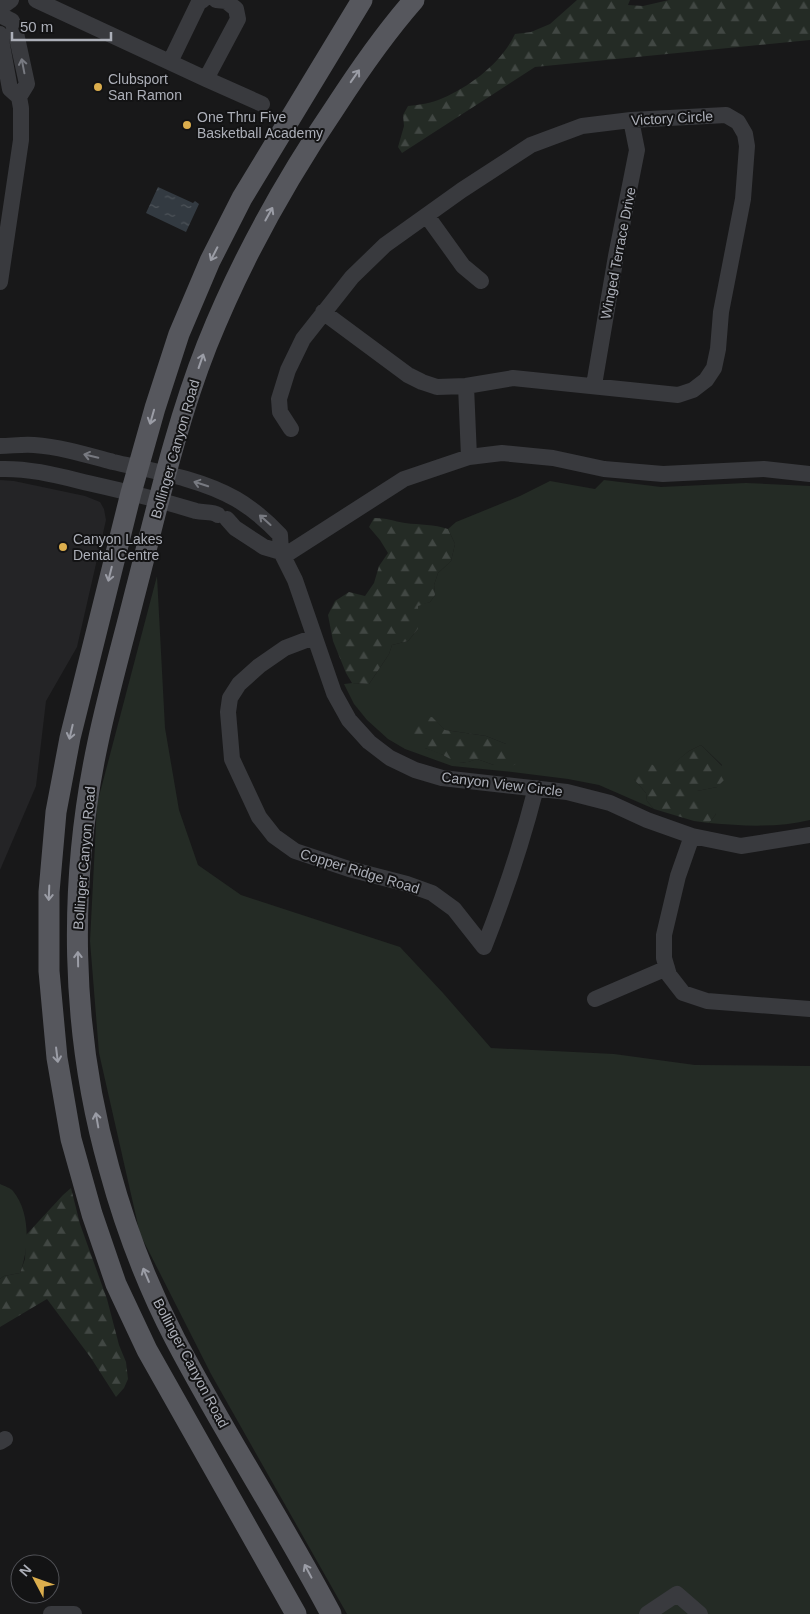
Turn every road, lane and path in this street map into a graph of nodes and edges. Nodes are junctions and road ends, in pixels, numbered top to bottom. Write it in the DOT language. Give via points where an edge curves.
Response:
graph roads {
  1 [pos="11,0"];
  2 [pos="36,0"];
  3 [pos="203,0"];
  4 [pos="216,0"];
  5 [pos="362,0"];
  6 [pos="414,0"];
  7 [pos="0,15"];
  8 [pos="0,34"];
  9 [pos="170,62"];
  10 [pos="206,79"];
  11 [pos="19,97"];
  12 [pos="262,104"];
  13 [pos="631,120"];
  14 [pos="426,216"];
  15 [pos="481,281"];
  16 [pos="0,282"];
  17 [pos="323,312"];
  18 [pos="594,385"];
  19 [pos="466,386"];
  20 [pos="291,429"];
  21 [pos="0,446"];
  22 [pos="469,457"];
  23 [pos="138,468"];
  24 [pos="0,469"];
  25 [pos="165,474"];
  26 [pos="810,474"];
  27 [pos="131,493"];
  28 [pos="159,500"];
  29 [pos="282,554"];
  30 [pos="314,637"];
  31 [pos="536,788"];
  32 [pos="810,835"];
  33 [pos="692,836"];
  34 [pos="667,968"];
  35 [pos="595,999"];
  36 [pos="810,1009"];
  37 [pos="51,1614"];
  38 [pos="74,1614"];
  39 [pos="296,1614"];
  40 [pos="331,1614"];
  41 [pos="647,1614"];
  42 [pos="700,1614"];
  1 -- 7 [label="street"];
  2 -- 9 [label="street"];
  3 -- 9 [label="street" via="199,2"];
  4 -- 10 [label="street" via="226,1 236,9 238,19"];
  5 -- 23 [label="main road, Bollinger Canyon Road, one-way" via="242,198 210,261 179,334"];
  25 -- 6 [label="main road, Bollinger Canyon Road, one-way" via="206,347 268,213 355,77"];
  11 -- 7 [label="street, one-way" via="27,84 20,52 12,21"];
  8 -- 11 [label="street" via="10,89"];
  9 -- 10 [label="street"];
  10 -- 12 [label="street"];
  11 -- 16 [label="street" via="20,140"];
  13 -- 14 [label="street, Victory Circle" via="582,126 531,145"];
  13 -- 18 [label="street, Winged Terrace Drive" via="637,150"];
  13 -- 18 [label="street, Victory Circle" via="726,115 738,122 747,146 743,199 718,349 714,368 706,380 693,390 678,395"];
  14 -- 15 [label="street" via="463,266"];
  14 -- 17 [label="street, Victory Circle" via="385,245 352,276"];
  17 -- 19 [label="street, Victory Circle" via="408,375 437,387"];
  17 -- 20 [label="street" via="303,340 288,370 279,399 280,412"];
  18 -- 19 [label="street, Victory Circle" via="513,378"];
  19 -- 22 [label="street"];
  23 -- 21 [label="street, Canyon View Circle, one-way" via="33,444"];
  22 -- 26 [label="street" via="502,453 554,458 604,469 664,474 764,469"];
  22 -- 29 [label="street" via="404,479"];
  23 -- 25 [label="street, Canyon View Circle"];
  23 -- 27 [label="main road, Bollinger Canyon Road"];
  24 -- 27 [label="street" via="49,474"];
  25 -- 28 [label="main road, Bollinger Canyon Road"];
  29 -- 25 [label="street, Canyon View Circle, one-way" via="280,535 248,506 217,490"];
  27 -- 28 [label="street"];
  27 -- 39 [label="main road, Bollinger Canyon Road, one-way" via="70,738 56,812 49,902 50,971 57,1058 72,1140 116,1284 147,1350"];
  28 -- 29 [label="street" via="221,519 264,547"];
  40 -- 28 [label="main road, Bollinger Canyon Road, one-way" via="175,1338 144,1272 108,1166 85,1053 77,932 85,814 98,742"];
  29 -- 30 [label="street, Canyon View Circle" via="295,580"];
  30 -- 31 [label="street, Canyon View Circle" via="334,693 349,720 369,742 390,758 414,770 442,778"];
  30 -- 31 [label="street, Copper Ridge Road" via="285,648 258,666 239,684 230,698 228,712 232,759 259,817 274,836 295,851 432,893 454,909 484,947 505,894"];
  31 -- 33 [label="street, Canyon View Circle" via="610,803"];
  32 -- 33 [label="street, Canyon View Circle" via="741,846"];
  33 -- 34 [label="street" via="678,876 664,935"];
  34 -- 35 [label="street"];
  34 -- 36 [label="street" via="683,992 708,1001"];
  37 -- 38 [label="street"];
  41 -- 42 [label="street" via="677,1594"];
}
